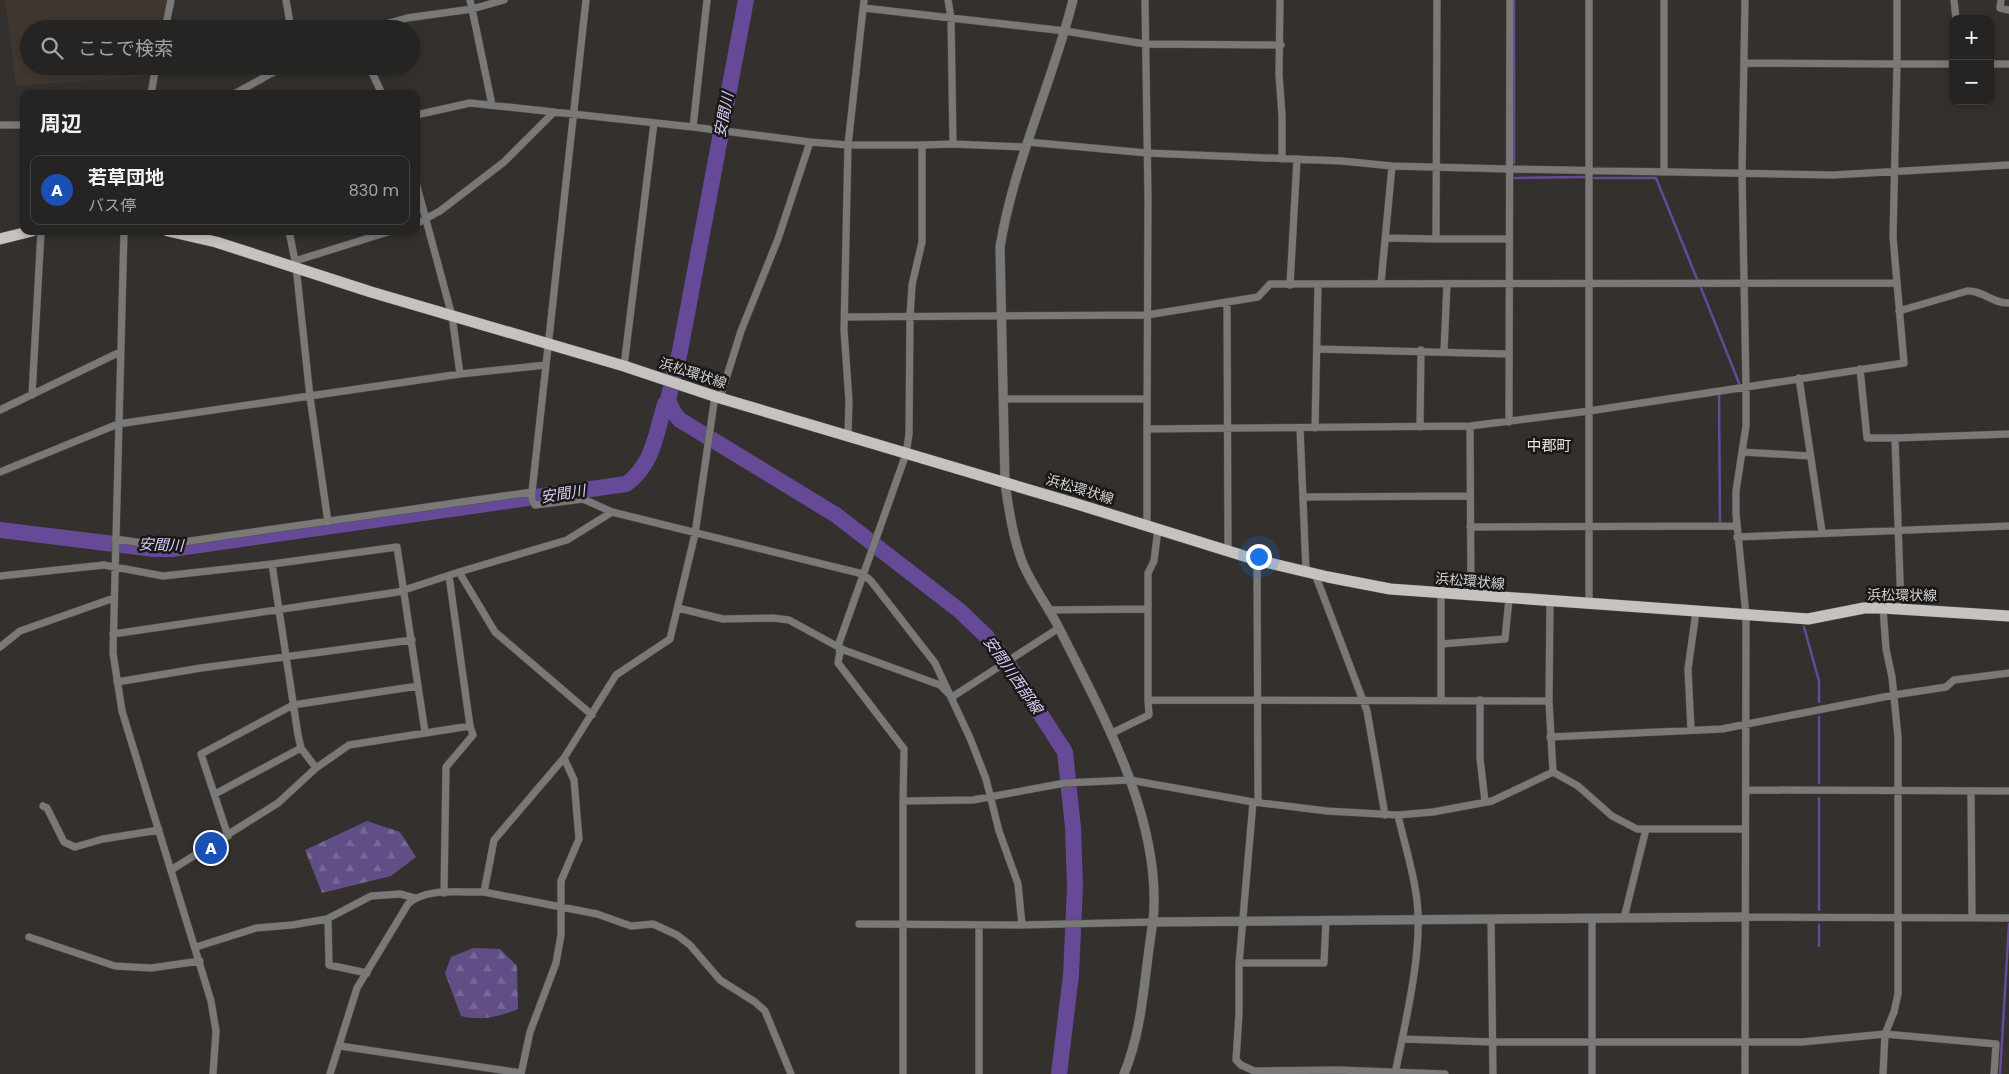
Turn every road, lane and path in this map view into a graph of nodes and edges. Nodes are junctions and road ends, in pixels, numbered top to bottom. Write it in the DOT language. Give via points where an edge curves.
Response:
graph roads {
  1 [pos="171,0"];
  2 [pos="286,0"];
  3 [pos="470,0"];
  4 [pos="504,0"];
  5 [pos="586,0"];
  6 [pos="707,0"];
  7 [pos="864,0"];
  8 [pos="948,0"];
  9 [pos="1073,0"];
  10 [pos="1145,0"];
  11 [pos="1280,0"];
  12 [pos="1437,0"];
  13 [pos="1510,0"];
  14 [pos="1589,0"];
  15 [pos="1664,0"];
  16 [pos="1745,0"];
  17 [pos="1897,0"];
  18 [pos="1954,0"];
  19 [pos="2001,0"];
  20 [pos="864,8"];
  21 [pos="472,9"];
  22 [pos="2009,10"];
  23 [pos="1956,15"];
  24 [pos="952,18"];
  25 [pos="167,20"];
  26 [pos="289,20"];
  27 [pos="400,20"];
  28 [pos="1065,31"];
  29 [pos="1145,44"];
  30 [pos="1281,45"];
  31 [pos="1745,63"];
  32 [pos="1897,64"];
  33 [pos="1949,64"];
  34 [pos="1994,64"];
  35 [pos="2009,64"];
  36 [pos="154,75"];
  37 [pos="269,75"];
  38 [pos="373,75"];
  39 [pos="250,86"];
  40 [pos="152,90"];
  41 [pos="242,90"];
  42 [pos="251,90"];
  43 [pos="380,90"];
  44 [pos="492,105"];
  45 [pos="554,112"];
  46 [pos="420,114"];
  47 [pos="574,114"];
  48 [pos="654,123"];
  49 [pos="0,125"];
  50 [pos="20,125"];
  51 [pos="693,127"];
  52 [pos="810,142"];
  53 [pos="953,144"];
  54 [pos="848,145"];
  55 [pos="922,145"];
  56 [pos="1026,145"];
  57 [pos="1147,153"];
  58 [pos="1282,159"];
  59 [pos="1297,159"];
  60 [pos="2009,165"];
  61 [pos="1392,166"];
  62 [pos="1436,167"];
  63 [pos="1508,169"];
  64 [pos="1588,171"];
  65 [pos="1664,172"];
  66 [pos="1742,172"];
  67 [pos="1896,173"];
  68 [pos="420,195"];
  69 [pos="428,220"];
  70 [pos="420,223"];
  71 [pos="20,234"];
  72 [pos="41,235"];
  73 [pos="124,235"];
  74 [pos="185,235"];
  75 [pos="290,235"];
  76 [pos="380,235"];
  77 [pos="1386,238"];
  78 [pos="0,239"];
  79 [pos="1436,239"];
  80 [pos="1508,239"];
  81 [pos="295,265"];
  82 [pos="1381,283"];
  83 [pos="1589,283"];
  84 [pos="1896,283"];
  85 [pos="1448,284"];
  86 [pos="1508,284"];
  87 [pos="1745,284"];
  88 [pos="1290,285"];
  89 [pos="1318,285"];
  90 [pos="1227,302"];
  91 [pos="2009,303"];
  92 [pos="1899,311"];
  93 [pos="1147,315"];
  94 [pos="452,316"];
  95 [pos="845,317"];
  96 [pos="910,317"];
  97 [pos="1000,317"];
  98 [pos="548,345"];
  99 [pos="1317,349"];
  100 [pos="1421,350"];
  101 [pos="1444,351"];
  102 [pos="120,352"];
  103 [pos="1508,354"];
  104 [pos="546,365"];
  105 [pos="624,366"];
  106 [pos="1860,369"];
  107 [pos="460,374"];
  108 [pos="1799,378"];
  109 [pos="1746,387"];
  110 [pos="32,395"];
  111 [pos="310,397"];
  112 [pos="718,397"];
  113 [pos="1004,399"];
  114 [pos="1146,399"];
  115 [pos="0,410"];
  116 [pos="1588,411"];
  117 [pos="1509,422"];
  118 [pos="118,424"];
  119 [pos="1470,426"];
  120 [pos="1420,427"];
  121 [pos="1227,428"];
  122 [pos="1300,428"];
  123 [pos="1315,428"];
  124 [pos="1147,429"];
  125 [pos="2009,434"];
  126 [pos="848,436"];
  127 [pos="1895,438"];
  128 [pos="1742,452"];
  129 [pos="906,454"];
  130 [pos="1810,456"];
  131 [pos="0,472"];
  132 [pos="1006,483"];
  133 [pos="532,495"];
  134 [pos="1470,496"];
  135 [pos="1303,497"];
  136 [pos="612,512"];
  137 [pos="328,522"];
  138 [pos="1737,526"];
  139 [pos="2009,526"];
  140 [pos="1153,527"];
  141 [pos="1470,527"];
  142 [pos="1590,527"];
  143 [pos="1898,530"];
  144 [pos="1822,532"];
  145 [pos="695,534"];
  146 [pos="1737,537"];
  147 [pos="115,539"];
  148 [pos="1228,550"];
  149 [pos="1257,560"];
  150 [pos="272,564"];
  151 [pos="114,566"];
  152 [pos="459,572"];
  153 [pos="1310,573"];
  154 [pos="862,574"];
  155 [pos="0,576"];
  156 [pos="449,576"];
  157 [pos="404,590"];
  158 [pos="1442,594"];
  159 [pos="1471,596"];
  160 [pos="114,598"];
  161 [pos="1509,599"];
  162 [pos="1550,602"];
  163 [pos="1589,605"];
  164 [pos="678,608"];
  165 [pos="1884,608"];
  166 [pos="1902,608"];
  167 [pos="279,609"];
  168 [pos="1147,609"];
  169 [pos="1048,610"];
  170 [pos="1696,612"];
  171 [pos="1746,616"];
  172 [pos="2009,616"];
  173 [pos="1059,628"];
  174 [pos="113,634"];
  175 [pos="412,640"];
  176 [pos="1441,644"];
  177 [pos="838,646"];
  178 [pos="0,647"];
  179 [pos="286,657"];
  180 [pos="2009,672"];
  181 [pos="117,682"];
  182 [pos="418,686"];
  183 [pos="1894,695"];
  184 [pos="952,697"];
  185 [pos="1148,700"];
  186 [pos="1441,700"];
  187 [pos="1480,700"];
  188 [pos="1257,701"];
  189 [pos="1363,701"];
  190 [pos="1550,701"];
  191 [pos="293,705"];
  192 [pos="592,715"];
  193 [pos="470,726"];
  194 [pos="1745,726"];
  195 [pos="1691,730"];
  196 [pos="425,732"];
  197 [pos="1110,734"];
  198 [pos="1550,737"];
  199 [pos="301,748"];
  200 [pos="564,758"];
  201 [pos="316,768"];
  202 [pos="1553,772"];
  203 [pos="1130,780"];
  204 [pos="1746,790"];
  205 [pos="1899,791"];
  206 [pos="1971,791"];
  207 [pos="2009,791"];
  208 [pos="215,794"];
  209 [pos="991,796"];
  210 [pos="904,801"];
  211 [pos="1255,802"];
  212 [pos="1485,802"];
  213 [pos="43,806"];
  214 [pos="1384,815"];
  215 [pos="1398,815"];
  216 [pos="1745,828"];
  217 [pos="1646,829"];
  218 [pos="158,830"];
  219 [pos="228,836"];
  220 [pos="171,870"];
  221 [pos="484,892"];
  222 [pos="444,893"];
  223 [pos="415,898"];
  224 [pos="561,908"];
  225 [pos="1744,917"];
  226 [pos="1898,917"];
  227 [pos="1592,918"];
  228 [pos="1624,918"];
  229 [pos="1972,918"];
  230 [pos="2009,918"];
  231 [pos="328,919"];
  232 [pos="1491,919"];
  233 [pos="1243,920"];
  234 [pos="1326,920"];
  235 [pos="1418,920"];
  236 [pos="1153,922"];
  237 [pos="859,924"];
  238 [pos="904,924"];
  239 [pos="979,925"];
  240 [pos="1022,926"];
  241 [pos="29,937"];
  242 [pos="196,947"];
  243 [pos="200,961"];
  244 [pos="1239,963"];
  245 [pos="366,973"];
  246 [pos="1885,1034"];
  247 [pos="1402,1039"];
  248 [pos="1492,1042"];
  249 [pos="1593,1042"];
  250 [pos="1745,1042"];
  251 [pos="340,1046"];
  252 [pos="1254,1072"];
  253 [pos="521,1073"];
  254 [pos="213,1074"];
  255 [pos="330,1074"];
  256 [pos="791,1074"];
  257 [pos="903,1074"];
  258 [pos="979,1074"];
  259 [pos="1124,1074"];
  260 [pos="1395,1074"];
  261 [pos="1446,1074"];
  262 [pos="1493,1074"];
  263 [pos="1592,1074"];
  264 [pos="1745,1074"];
  265 [pos="1883,1074"];
  266 [pos="1994,1074"];
  1 -- 25 [label="street"];
  2 -- 26 [label="street"];
  3 -- 21 [label="street"];
  4 -- 21 [label="street"];
  5 -- 47 [label="street"];
  6 -- 51 [label="street"];
  7 -- 20 [label="street"];
  8 -- 24 [label="street"];
  9 -- 28 [label="street"];
  10 -- 29 [label="street"];
  11 -- 30 [label="street"];
  12 -- 62 [label="street"];
  13 -- 63 [label="street"];
  14 -- 64 [label="street"];
  15 -- 65 [label="street"];
  16 -- 31 [label="street"];
  17 -- 32 [label="street"];
  18 -- 23 [label="street"];
  19 -- 22 [label="street" via="2000,8"];
  20 -- 24 [label="street"];
  20 -- 54 [label="street"];
  21 -- 27 [label="street"];
  21 -- 44 [label="street"];
  24 -- 28 [label="street"];
  24 -- 53 [label="street"];
  28 -- 29 [label="street"];
  28 -- 56 [label="street"];
  29 -- 30 [label="street"];
  29 -- 57 [label="street"];
  30 -- 58 [label="street"];
  31 -- 32 [label="street"];
  31 -- 66 [label="street"];
  32 -- 33 [label="street"];
  32 -- 67 [label="street"];
  34 -- 35 [label="street"];
  36 -- 40 [label="street"];
  37 -- 39 [label="street"];
  38 -- 43 [label="street"];
  39 -- 41 [label="street"];
  39 -- 42 [label="street"];
  44 -- 45 [label="street"];
  44 -- 46 [label="street" via="470,103"];
  45 -- 47 [label="street"];
  45 -- 69 [label="street" via="504,162"];
  47 -- 48 [label="street"];
  47 -- 98 [label="street"];
  48 -- 51 [label="street"];
  48 -- 105 [label="street"];
  49 -- 50 [label="street"];
  51 -- 52 [label="street"];
  52 -- 54 [label="street"];
  52 -- 112 [label="street" via="778,239"];
  53 -- 55 [label="street"];
  53 -- 56 [label="street"];
  54 -- 55 [label="street"];
  54 -- 95 [label="street"];
  55 -- 96 [label="street" via="922,242 912,285"];
  56 -- 57 [label="street"];
  56 -- 97 [label="street" via="1005,213 1000,247"];
  57 -- 58 [label="street"];
  57 -- 93 [label="street"];
  58 -- 59 [label="street"];
  59 -- 61 [label="street"];
  59 -- 88 [label="street"];
  60 -- 67 [label="street"];
  61 -- 62 [label="street"];
  61 -- 77 [label="street"];
  62 -- 63 [label="street"];
  62 -- 79 [label="street"];
  63 -- 64 [label="street"];
  63 -- 80 [label="street"];
  64 -- 65 [label="street"];
  64 -- 83 [label="street"];
  65 -- 66 [label="street"];
  66 -- 67 [label="street"];
  66 -- 87 [label="street"];
  67 -- 84 [label="street" via="1893,237"];
  68 -- 69 [label="street"];
  69 -- 70 [label="street"];
  69 -- 94 [label="street"];
  71 -- 78 [label="main road"];
  72 -- 110 [label="street"];
  73 -- 102 [label="street"];
  74 -- 81 [label="main road, 浜松環状線"];
  75 -- 81 [label="street"];
  76 -- 81 [label="street"];
  77 -- 79 [label="street"];
  77 -- 82 [label="street"];
  79 -- 80 [label="street"];
  80 -- 86 [label="street"];
  81 -- 94 [label="main road, 浜松環状線"];
  81 -- 111 [label="street"];
  82 -- 85 [label="street"];
  82 -- 89 [label="street"];
  83 -- 86 [label="street"];
  83 -- 87 [label="street"];
  83 -- 116 [label="street"];
  84 -- 87 [label="street"];
  84 -- 92 [label="street"];
  85 -- 86 [label="street"];
  85 -- 101 [label="street"];
  86 -- 103 [label="street"];
  87 -- 109 [label="street"];
  88 -- 89 [label="street"];
  88 -- 90 [label="street" via="1270,284 1258,297"];
  89 -- 99 [label="street"];
  90 -- 93 [label="street"];
  90 -- 121 [label="street"];
  91 -- 92 [label="street" via="2000,303 1975,290"];
  92 -- 106 [label="street" via="1904,363"];
  93 -- 97 [label="street"];
  93 -- 114 [label="street"];
  94 -- 98 [label="main road, 浜松環状線"];
  94 -- 107 [label="street"];
  95 -- 96 [label="street"];
  95 -- 126 [label="street"];
  96 -- 97 [label="street"];
  96 -- 129 [label="street"];
  97 -- 113 [label="street"];
  98 -- 104 [label="street"];
  98 -- 105 [label="main road, 浜松環状線"];
  99 -- 100 [label="street"];
  99 -- 123 [label="street"];
  100 -- 101 [label="street"];
  100 -- 120 [label="street"];
  101 -- 103 [label="street"];
  102 -- 110 [label="street"];
  102 -- 118 [label="street"];
  103 -- 117 [label="street"];
  104 -- 107 [label="street"];
  104 -- 133 [label="street"];
  105 -- 112 [label="main road, 浜松環状線"];
  106 -- 108 [label="street"];
  106 -- 127 [label="street" via="1867,438"];
  107 -- 111 [label="street"];
  108 -- 109 [label="street"];
  108 -- 130 [label="street"];
  109 -- 116 [label="street"];
  109 -- 128 [label="street"];
  110 -- 115 [label="street"];
  111 -- 118 [label="street"];
  111 -- 137 [label="street"];
  112 -- 126 [label="main road, 浜松環状線"];
  112 -- 145 [label="street"];
  113 -- 114 [label="street"];
  113 -- 132 [label="street"];
  114 -- 124 [label="street"];
  116 -- 117 [label="street"];
  116 -- 142 [label="street"];
  117 -- 119 [label="street"];
  118 -- 131 [label="street"];
  118 -- 147 [label="street"];
  119 -- 120 [label="street"];
  119 -- 134 [label="street"];
  120 -- 123 [label="street"];
  121 -- 122 [label="street"];
  121 -- 124 [label="street"];
  121 -- 148 [label="street"];
  122 -- 123 [label="street"];
  122 -- 135 [label="street"];
  124 -- 140 [label="street"];
  125 -- 127 [label="street"];
  126 -- 129 [label="main road, 浜松環状線"];
  127 -- 143 [label="street"];
  128 -- 130 [label="street"];
  128 -- 138 [label="street" via="1736,491"];
  129 -- 132 [label="main road, 浜松環状線"];
  129 -- 154 [label="street"];
  130 -- 144 [label="street"];
  132 -- 140 [label="main road, 浜松環状線"];
  132 -- 169 [label="street" via="1015,539 1024,565"];
  133 -- 136 [label="street" via="535,505 582,500"];
  133 -- 137 [label="street"];
  134 -- 135 [label="street"];
  134 -- 141 [label="street"];
  135 -- 153 [label="street"];
  136 -- 145 [label="street"];
  136 -- 152 [label="street" via="567,540"];
  137 -- 147 [label="street" via="176,543 150,544"];
  138 -- 142 [label="street"];
  138 -- 146 [label="street"];
  139 -- 143 [label="street"];
  140 -- 148 [label="main road, 浜松環状線"];
  140 -- 168 [label="street" via="1154,561 1148,573"];
  141 -- 142 [label="street"];
  141 -- 159 [label="street"];
  142 -- 163 [label="street"];
  143 -- 144 [label="street"];
  143 -- 166 [label="street"];
  144 -- 146 [label="street"];
  145 -- 154 [label="street"];
  145 -- 164 [label="street"];
  146 -- 171 [label="street"];
  147 -- 151 [label="street"];
  148 -- 149 [label="main road, 浜松環状線"];
  149 -- 153 [label="main road, 浜松環状線"];
  149 -- 188 [label="street"];
  150 -- 151 [label="street" via="163,576"];
  150 -- 157 [label="street" via="397,547"];
  150 -- 167 [label="street"];
  151 -- 155 [label="street"];
  151 -- 160 [label="street"];
  152 -- 156 [label="street"];
  152 -- 192 [label="street" via="495,632"];
  153 -- 158 [label="main road, 浜松環状線" via="1390,589"];
  153 -- 189 [label="street"];
  154 -- 177 [label="street"];
  154 -- 184 [label="street" via="871,581 935,663"];
  156 -- 157 [label="street"];
  156 -- 193 [label="street"];
  157 -- 167 [label="street"];
  157 -- 175 [label="street"];
  158 -- 159 [label="main road, 浜松環状線"];
  158 -- 176 [label="street"];
  159 -- 161 [label="main road, 浜松環状線"];
  160 -- 174 [label="street"];
  160 -- 178 [label="street" via="20,631"];
  161 -- 162 [label="main road, 浜松環状線"];
  161 -- 176 [label="street" via="1505,640"];
  162 -- 163 [label="main road, 浜松環状線"];
  162 -- 190 [label="street"];
  163 -- 170 [label="main road, 浜松環状線"];
  164 -- 177 [label="street" via="723,619 789,620"];
  164 -- 192 [label="street" via="670,639 616,675"];
  165 -- 166 [label="main road, 浜松環状線"];
  165 -- 171 [label="main road, 浜松環状線" via="1864,608 1808,619"];
  165 -- 183 [label="street" via="1886,649"];
  166 -- 172 [label="main road, 浜松環状線"];
  167 -- 174 [label="street"];
  167 -- 179 [label="street"];
  168 -- 169 [label="street"];
  168 -- 185 [label="street"];
  169 -- 173 [label="street"];
  170 -- 171 [label="main road, 浜松環状線"];
  170 -- 195 [label="street" via="1688,669"];
  171 -- 194 [label="street"];
  173 -- 184 [label="street"];
  173 -- 197 [label="street"];
  174 -- 181 [label="street"];
  175 -- 179 [label="street"];
  175 -- 182 [label="street"];
  176 -- 186 [label="street"];
  177 -- 184 [label="street" via="940,685"];
  177 -- 210 [label="street" via="838,663 904,749"];
  179 -- 181 [label="street"];
  179 -- 191 [label="street"];
  180 -- 183 [label="street" via="1954,680 1946,687"];
  181 -- 218 [label="street" via="124,720"];
  182 -- 191 [label="street"];
  182 -- 196 [label="street"];
  183 -- 194 [label="street"];
  183 -- 205 [label="street"];
  184 -- 209 [label="street"];
  185 -- 188 [label="street"];
  185 -- 197 [label="street" via="1149,715"];
  186 -- 187 [label="street"];
  186 -- 189 [label="street"];
  187 -- 190 [label="street"];
  187 -- 212 [label="street" via="1480,758"];
  188 -- 189 [label="street"];
  188 -- 211 [label="street"];
  189 -- 214 [label="street"];
  190 -- 198 [label="street"];
  191 -- 199 [label="street"];
  191 -- 208 [label="street" via="201,754"];
  192 -- 200 [label="street"];
  193 -- 196 [label="street"];
  193 -- 222 [label="street" via="474,735 446,768"];
  194 -- 195 [label="street"];
  194 -- 204 [label="street"];
  195 -- 198 [label="street"];
  196 -- 201 [label="street" via="349,745"];
  197 -- 203 [label="street"];
  198 -- 202 [label="street"];
  199 -- 201 [label="street"];
  199 -- 208 [label="street"];
  200 -- 221 [label="street" via="494,840"];
  200 -- 224 [label="street" via="574,780 579,839 563,873"];
  201 -- 219 [label="street" via="278,803"];
  202 -- 212 [label="street"];
  202 -- 217 [label="street" via="1578,786 1612,816"];
  203 -- 209 [label="street" via="1065,783"];
  203 -- 211 [label="street"];
  203 -- 236 [label="street" via="1150,853"];
  204 -- 205 [label="street"];
  204 -- 216 [label="street"];
  205 -- 206 [label="street"];
  205 -- 226 [label="street"];
  206 -- 207 [label="street"];
  206 -- 229 [label="street"];
  208 -- 219 [label="street"];
  209 -- 210 [label="street" via="951,802"];
  209 -- 240 [label="street" via="1018,884"];
  210 -- 238 [label="street"];
  211 -- 214 [label="street"];
  211 -- 233 [label="street"];
  212 -- 215 [label="street"];
  213 -- 218 [label="street" via="64,842 76,847"];
  214 -- 215 [label="street"];
  215 -- 235 [label="street" via="1417,901"];
  216 -- 217 [label="street"];
  216 -- 225 [label="street"];
  217 -- 228 [label="street"];
  218 -- 220 [label="street"];
  219 -- 220 [label="street"];
  220 -- 242 [label="street"];
  221 -- 222 [label="street"];
  221 -- 224 [label="street"];
  222 -- 223 [label="street"];
  223 -- 231 [label="street" via="400,894 371,896"];
  223 -- 245 [label="street" via="408,904"];
  224 -- 253 [label="street" via="556,963 530,1032"];
  224 -- 256 [label="street" via="606,916 631,926 653,924 680,937 720,980 765,1011"];
  225 -- 226 [label="street"];
  225 -- 228 [label="street"];
  225 -- 250 [label="street"];
  226 -- 229 [label="street"];
  226 -- 246 [label="street" via="1898,994"];
  227 -- 228 [label="street"];
  227 -- 232 [label="street"];
  227 -- 249 [label="street"];
  229 -- 230 [label="street"];
  231 -- 242 [label="street" via="256,928"];
  231 -- 245 [label="street" via="329,965"];
  232 -- 235 [label="street"];
  232 -- 248 [label="street"];
  233 -- 234 [label="street"];
  233 -- 236 [label="street"];
  233 -- 244 [label="street"];
  234 -- 235 [label="street"];
  234 -- 244 [label="street" via="1324,963"];
  235 -- 247 [label="street"];
  236 -- 240 [label="street"];
  236 -- 259 [label="street" via="1142,1008"];
  237 -- 238 [label="street"];
  238 -- 239 [label="street"];
  238 -- 257 [label="street"];
  239 -- 240 [label="street"];
  239 -- 258 [label="street"];
  241 -- 243 [label="street" via="115,966 151,968"];
  242 -- 243 [label="street"];
  243 -- 254 [label="street" via="216,1031"];
  244 -- 252 [label="street" via="1236,1060"];
  245 -- 251 [label="street" via="358,988"];
  246 -- 250 [label="street" via="1836,1040"];
  246 -- 265 [label="street"];
  246 -- 266 [label="street" via="1996,1044"];
  247 -- 248 [label="street"];
  247 -- 260 [label="street"];
  248 -- 249 [label="street"];
  248 -- 262 [label="street"];
  249 -- 250 [label="street"];
  249 -- 263 [label="street"];
  250 -- 264 [label="street"];
  251 -- 253 [label="street"];
  251 -- 255 [label="street"];
  252 -- 260 [label="street" via="1338,1070"];
  260 -- 261 [label="street"];
}
